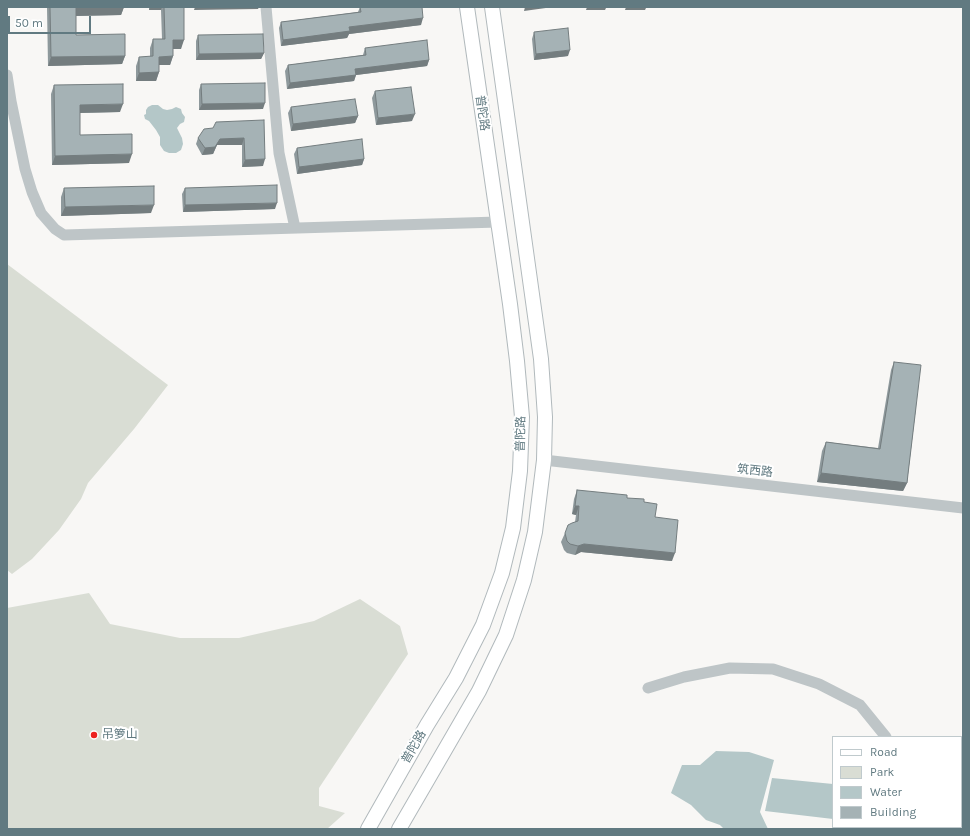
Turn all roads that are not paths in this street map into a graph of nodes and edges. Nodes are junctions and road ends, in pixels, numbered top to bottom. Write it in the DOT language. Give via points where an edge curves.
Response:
graph roads {
  1 [pos="266,7"];
  2 [pos="467,7"];
  3 [pos="492,7"];
  4 [pos="7,75"];
  5 [pos="498,222"];
  6 [pos="296,228"];
  7 [pos="544,460"];
  8 [pos="963,508"];
  9 [pos="648,688"];
  10 [pos="885,736"];
  11 [pos="368,829"];
  12 [pos="399,829"];
  1 -- 6 [label="street" via="279,153"];
  2 -- 5 [label="main road, 普陀路"];
  3 -- 7 [label="main road, 普陀路" via="541,359 545,417"];
  4 -- 6 [label="street" via="25,169 32,192 41,213 64,235"];
  5 -- 6 [label="street"];
  5 -- 11 [label="main road, 普陀路" via="522,417 520,471 513,528 502,573 483,625 456,678"];
  7 -- 8 [label="street, 筑西路"];
  7 -- 12 [label="main road, 普陀路" via="535,532 524,580 506,635 479,691"];
  9 -- 10 [label="street" via="684,677 730,668 772,669 819,684 860,705"];
}
